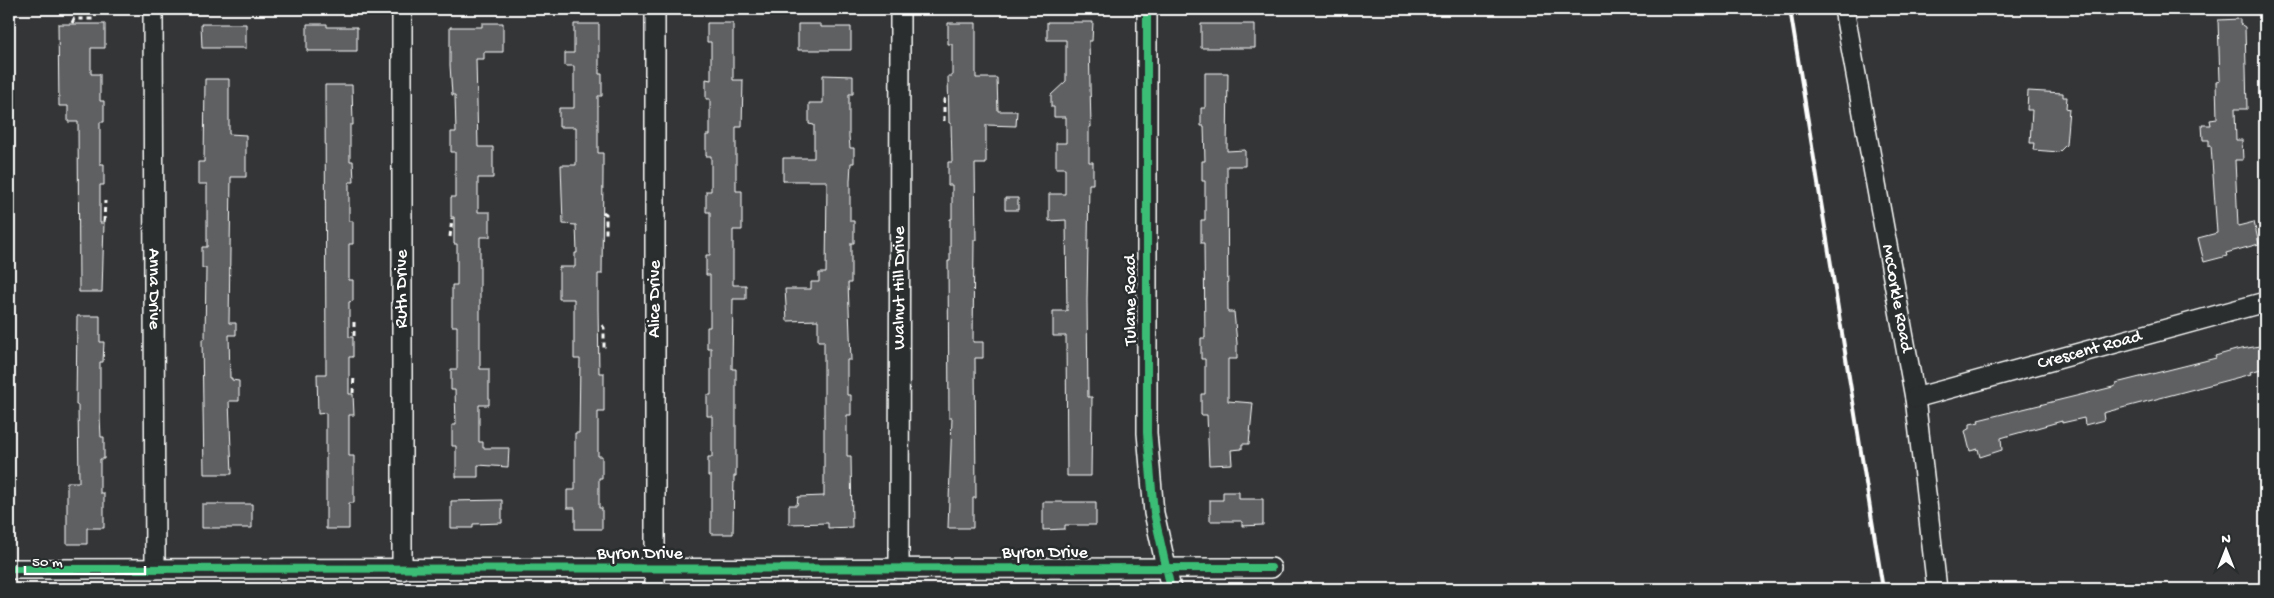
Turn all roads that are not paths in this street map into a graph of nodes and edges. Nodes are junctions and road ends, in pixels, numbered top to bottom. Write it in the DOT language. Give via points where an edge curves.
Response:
graph roads {
  1 [pos="154,9"];
  2 [pos="402,9"];
  3 [pos="655,9"];
  4 [pos="900,9"];
  5 [pos="1147,9"];
  6 [pos="1844,9"];
  7 [pos="2265,302"];
  8 [pos="1915,398"];
  9 [pos="899,568"];
  10 [pos="1166,568"];
  11 [pos="1271,568"];
  12 [pos="9,569"];
  13 [pos="154,569"];
  14 [pos="655,569"];
  15 [pos="402,570"];
  16 [pos="655,589"];
  17 [pos="1171,589"];
  18 [pos="1938,589"];
  1 -- 13 [label="street, Anna Drive"];
  2 -- 15 [label="street, Ruth Drive"];
  3 -- 14 [label="street, Alice Drive"];
  4 -- 9 [label="street, Walnut Hill Drive"];
  5 -- 10 [label="street, Tulane Road" via="1147,433 1151,493"];
  6 -- 8 [label="street, McCorkle Road"];
  7 -- 8 [label="street, Crescent Road"];
  8 -- 18 [label="street, McCorkle Road"];
  9 -- 10 [label="street, Byron Drive"];
  9 -- 14 [label="street, Byron Drive"];
  10 -- 11 [label="street, Byron Drive"];
  10 -- 17 [label="street, Tulane Road"];
  12 -- 13 [label="street, Byron Drive"];
  13 -- 15 [label="street, Byron Drive"];
  14 -- 15 [label="street, Byron Drive"];
  14 -- 16 [label="street, Alice Drive"];
}
